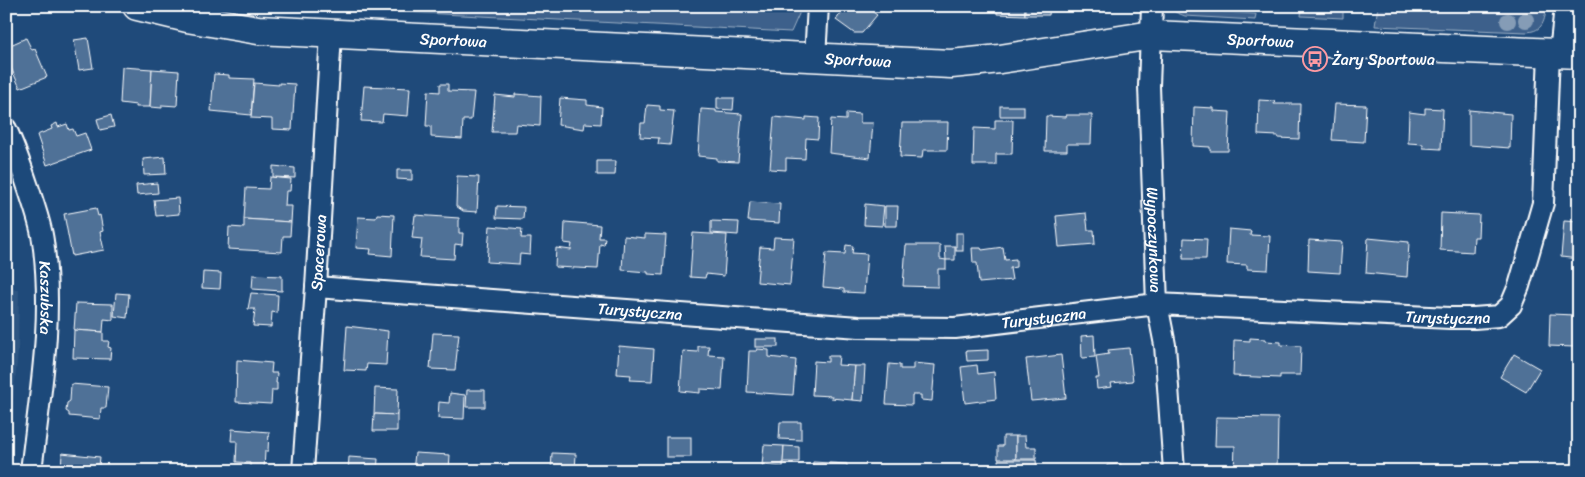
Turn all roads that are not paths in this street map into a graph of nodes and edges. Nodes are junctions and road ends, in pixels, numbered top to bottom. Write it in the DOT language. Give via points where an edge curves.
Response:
graph roads {
  1 [pos="137,6"];
  2 [pos="818,6"];
  3 [pos="1152,6"];
  4 [pos="1565,6"];
  5 [pos="331,34"];
  6 [pos="1152,35"];
  7 [pos="1563,53"];
  8 [pos="814,57"];
  9 [pos="6,129"];
  10 [pos="316,287"];
  11 [pos="1157,304"];
  12 [pos="31,471"];
  13 [pos="303,471"];
  14 [pos="1174,471"];
  1 -- 5 [label="street, Sportowa" via="223,25"];
  2 -- 8 [label="street"];
  3 -- 6 [label="street, Wypoczynkowa"];
  4 -- 7 [label="street"];
  5 -- 8 [label="street, Sportowa"];
  5 -- 10 [label="street, Spacerowa"];
  6 -- 7 [label="street, Sportowa"];
  6 -- 8 [label="street, Sportowa" via="951,64"];
  6 -- 11 [label="street, Wypoczynkowa" via="1149,86"];
  7 -- 11 [label="street, Turystyczna" via="1543,203 1519,286 1510,305 1499,316 1450,318"];
  9 -- 12 [label="street, Kaszubska" via="21,165 43,239 48,289 47,339"];
  10 -- 11 [label="street, Turystyczna" via="859,327 955,328"];
  10 -- 13 [label="street, Spacerowa"];
  11 -- 14 [label="street, Wypoczynkowa" via="1165,345"];
}
